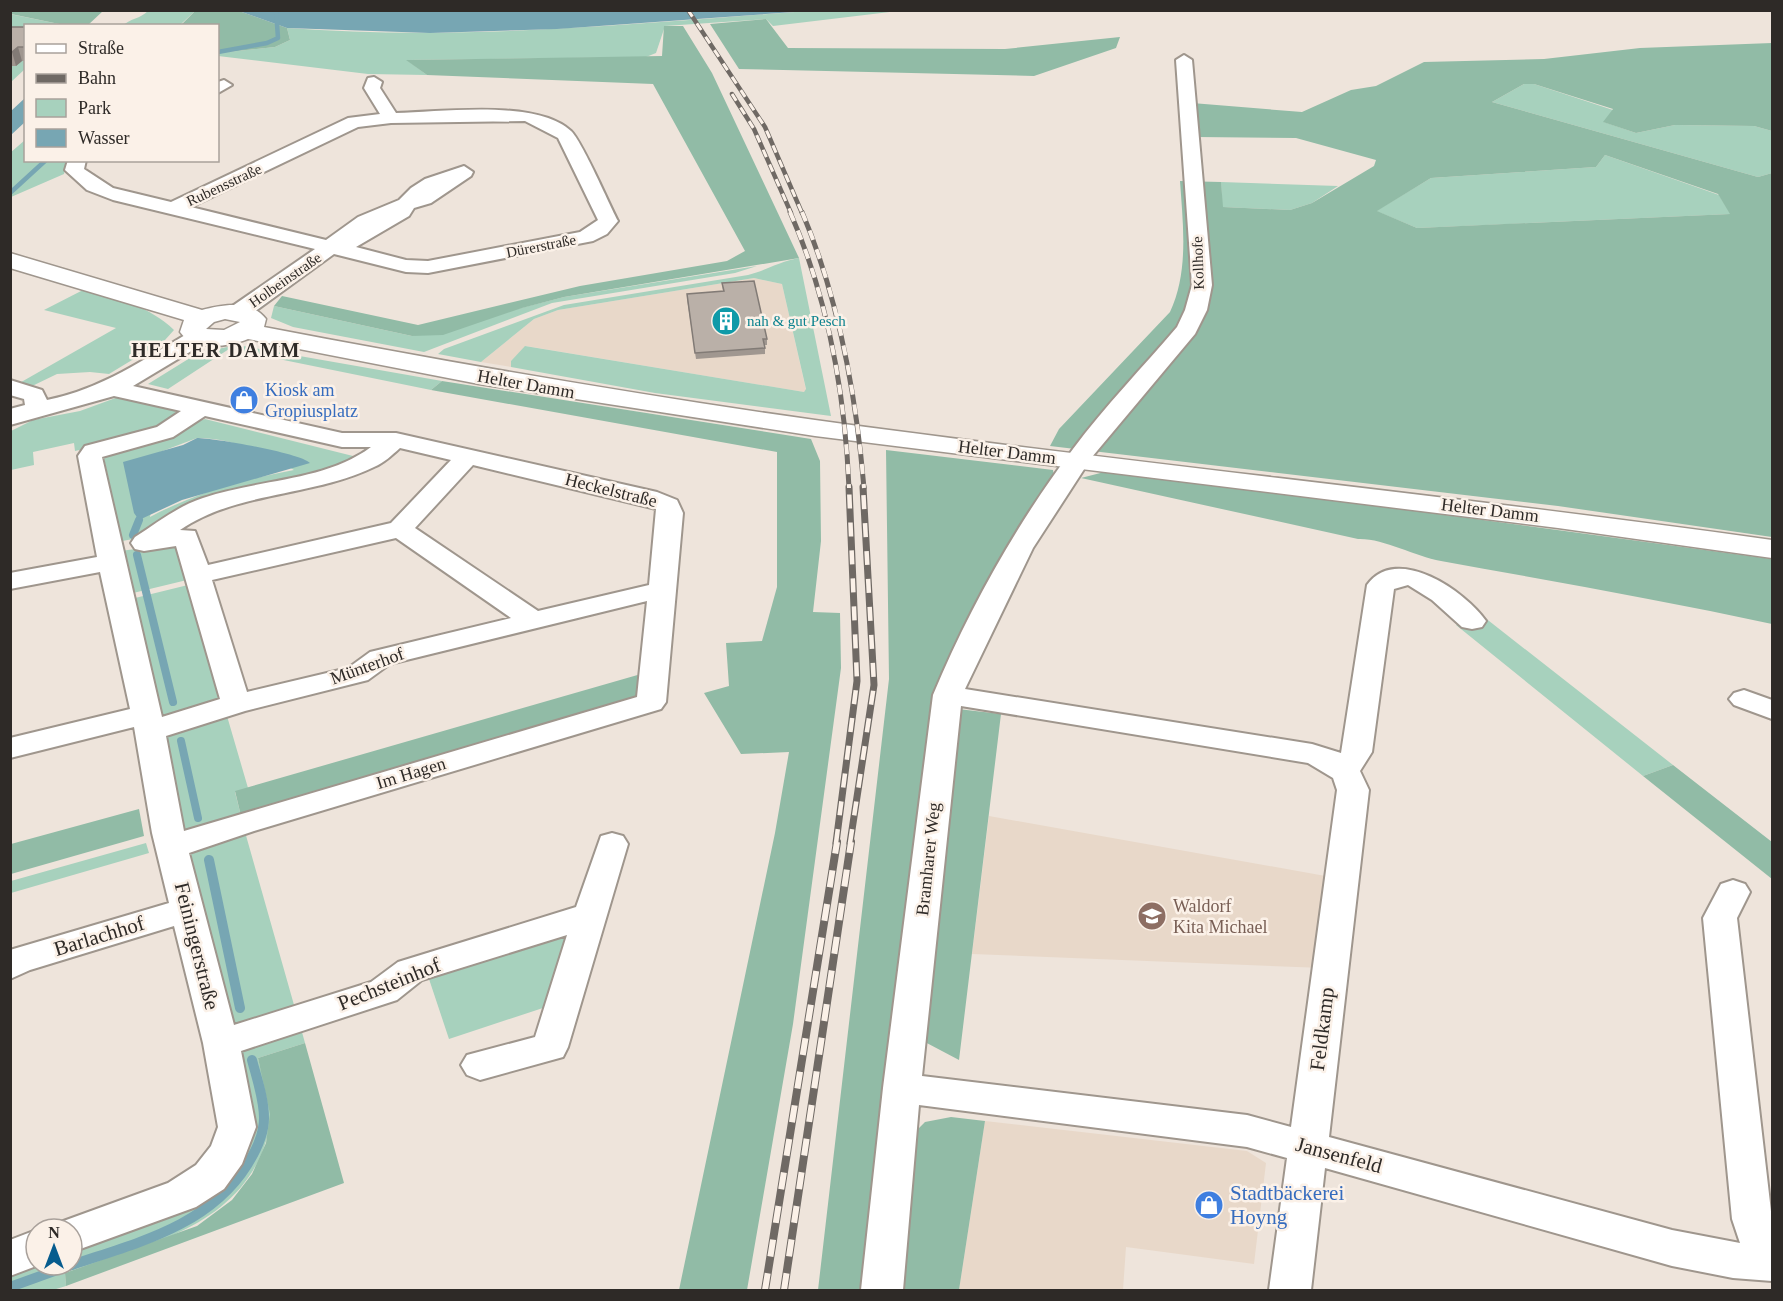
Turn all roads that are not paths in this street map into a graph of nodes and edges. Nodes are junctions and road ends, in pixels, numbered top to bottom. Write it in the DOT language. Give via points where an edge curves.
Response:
graph roads {
  1 [pos="1184,60"];
  2 [pos="374,82"];
  3 [pos="526,116"];
  4 [pos="391,118"];
  5 [pos="76,162"];
  6 [pos="406,204"];
  7 [pos="173,208"];
  8 [pos="330,248"];
  9 [pos="10,260"];
  10 [pos="242,321"];
  11 [pos="201,327"];
  12 [pos="10,387"];
  13 [pos="111,388"];
  14 [pos="38,408"];
  15 [pos="200,409"];
  16 [pos="10,418"];
  17 [pos="396,440"];
  18 [pos="467,457"];
  19 [pos="1078,460"];
  20 [pos="400,529"];
  21 [pos="144,543"];
  22 [pos="1773,549"];
  23 [pos="111,556"];
  24 [pos="197,574"];
  25 [pos="10,580"];
  26 [pos="661,590"];
  27 [pos="534,621"];
  28 [pos="1472,621"];
  29 [pos="948,695"];
  30 [pos="1744,699"];
  31 [pos="651,702"];
  32 [pos="236,704"];
  33 [pos="1773,710"];
  34 [pos="148,722"];
  35 [pos="10,748"];
  36 [pos="1346,769"];
  37 [pos="612,844"];
  38 [pos="172,847"];
  39 [pos="1733,892"];
  40 [pos="189,909"];
  41 [pos="591,915"];
  42 [pos="10,966"];
  43 [pos="221,1043"];
  44 [pos="480,1065"];
  45 [pos="902,1088"];
  46 [pos="1307,1146"];
  47 [pos="84,1231"];
  48 [pos="1770,1263"];
  49 [pos="882,1290"];
  50 [pos="1290,1290"];
  1 -- 19 [label="street, Kollhofe" via="1202,285 1196,310 1186,329"];
  2 -- 4 [label="street" via="372,88"];
  3 -- 4 [label="street, Rubensstraße"];
  3 -- 8 [label="street, Dürerstraße" via="565,135 608,220 600,230 586,237 428,267 406,266"];
  4 -- 7 [label="street, Rubensstraße" via="354,122"];
  5 -- 7 [label="street" via="74,170 84,182"];
  6 -- 8 [label="street, Holbeinstraße" via="387,210 336,239"];
  7 -- 8 [label="street, Rubensstraße"];
  8 -- 10 [label="street, Holbeinstraße"];
  9 -- 11 [label="street"];
  10 -- 11 [label="street" via="224,338"];
  10 -- 19 [label="street, Helter Damm" via="478,376 858,434"];
  11 -- 13 [label="street"];
  12 -- 14 [label="street" via="34,395"];
  13 -- 14 [label="street" via="82,400"];
  13 -- 15 [label="street, Heckelstraße"];
  14 -- 16 [label="street"];
  15 -- 17 [label="street, Heckelstraße" via="342,441"];
  15 -- 23 [label="street, Feiningerstraße" via="165,432 94,451 90,456"];
  17 -- 18 [label="street, Heckelstraße"];
  17 -- 21 [label="street" via="368,461 339,472 212,503"];
  18 -- 20 [label="street"];
  18 -- 26 [label="street, Heckelstraße" via="668,505"];
  19 -- 22 [label="street, Helter Damm"];
  19 -- 29 [label="street, Bramharer Weg" via="1020,548"];
  20 -- 24 [label="street"];
  20 -- 27 [label="street"];
  21 -- 23 [label="street"];
  21 -- 24 [label="street" via="186,537"];
  23 -- 25 [label="street"];
  23 -- 34 [label="street, Feiningerstraße"];
  24 -- 32 [label="street"];
  26 -- 27 [label="street, Münterhof"];
  26 -- 31 [label="street, Heckelstraße"];
  27 -- 32 [label="street, Münterhof" via="380,658 357,674"];
  28 -- 36 [label="street" via="1412,577 1388,578 1381,585 1357,752"];
  29 -- 36 [label="street" via="1312,754"];
  29 -- 45 [label="street, Bramharer Weg"];
  30 -- 33 [label="street"];
  31 -- 38 [label="street, Im Hagen"];
  32 -- 34 [label="street, Münterhof"];
  34 -- 35 [label="street, Münterhof"];
  34 -- 38 [label="street, Feiningerstraße"];
  36 -- 46 [label="street, Feldkamp" via="1353,790"];
  37 -- 41 [label="street"];
  38 -- 40 [label="street, Feiningerstraße"];
  39 -- 48 [label="street, Jansenfeld" via="1720,918 1752,1219"];
  40 -- 42 [label="street, Barlachhof"];
  40 -- 43 [label="street, Feiningerstraße"];
  41 -- 43 [label="street, Pechsteinhof" via="410,971 384,991"];
  41 -- 44 [label="street" via="550,1047"];
  43 -- 47 [label="street, Feiningerstraße" via="237,1127 228,1153 210,1177 182,1195"];
  45 -- 46 [label="street, Jansenfeld" via="1247,1131"];
  45 -- 49 [label="street, Bramharer Weg"];
  46 -- 48 [label="street, Jansenfeld" via="1672,1248"];
  46 -- 50 [label="street, Feldkamp"];
}
